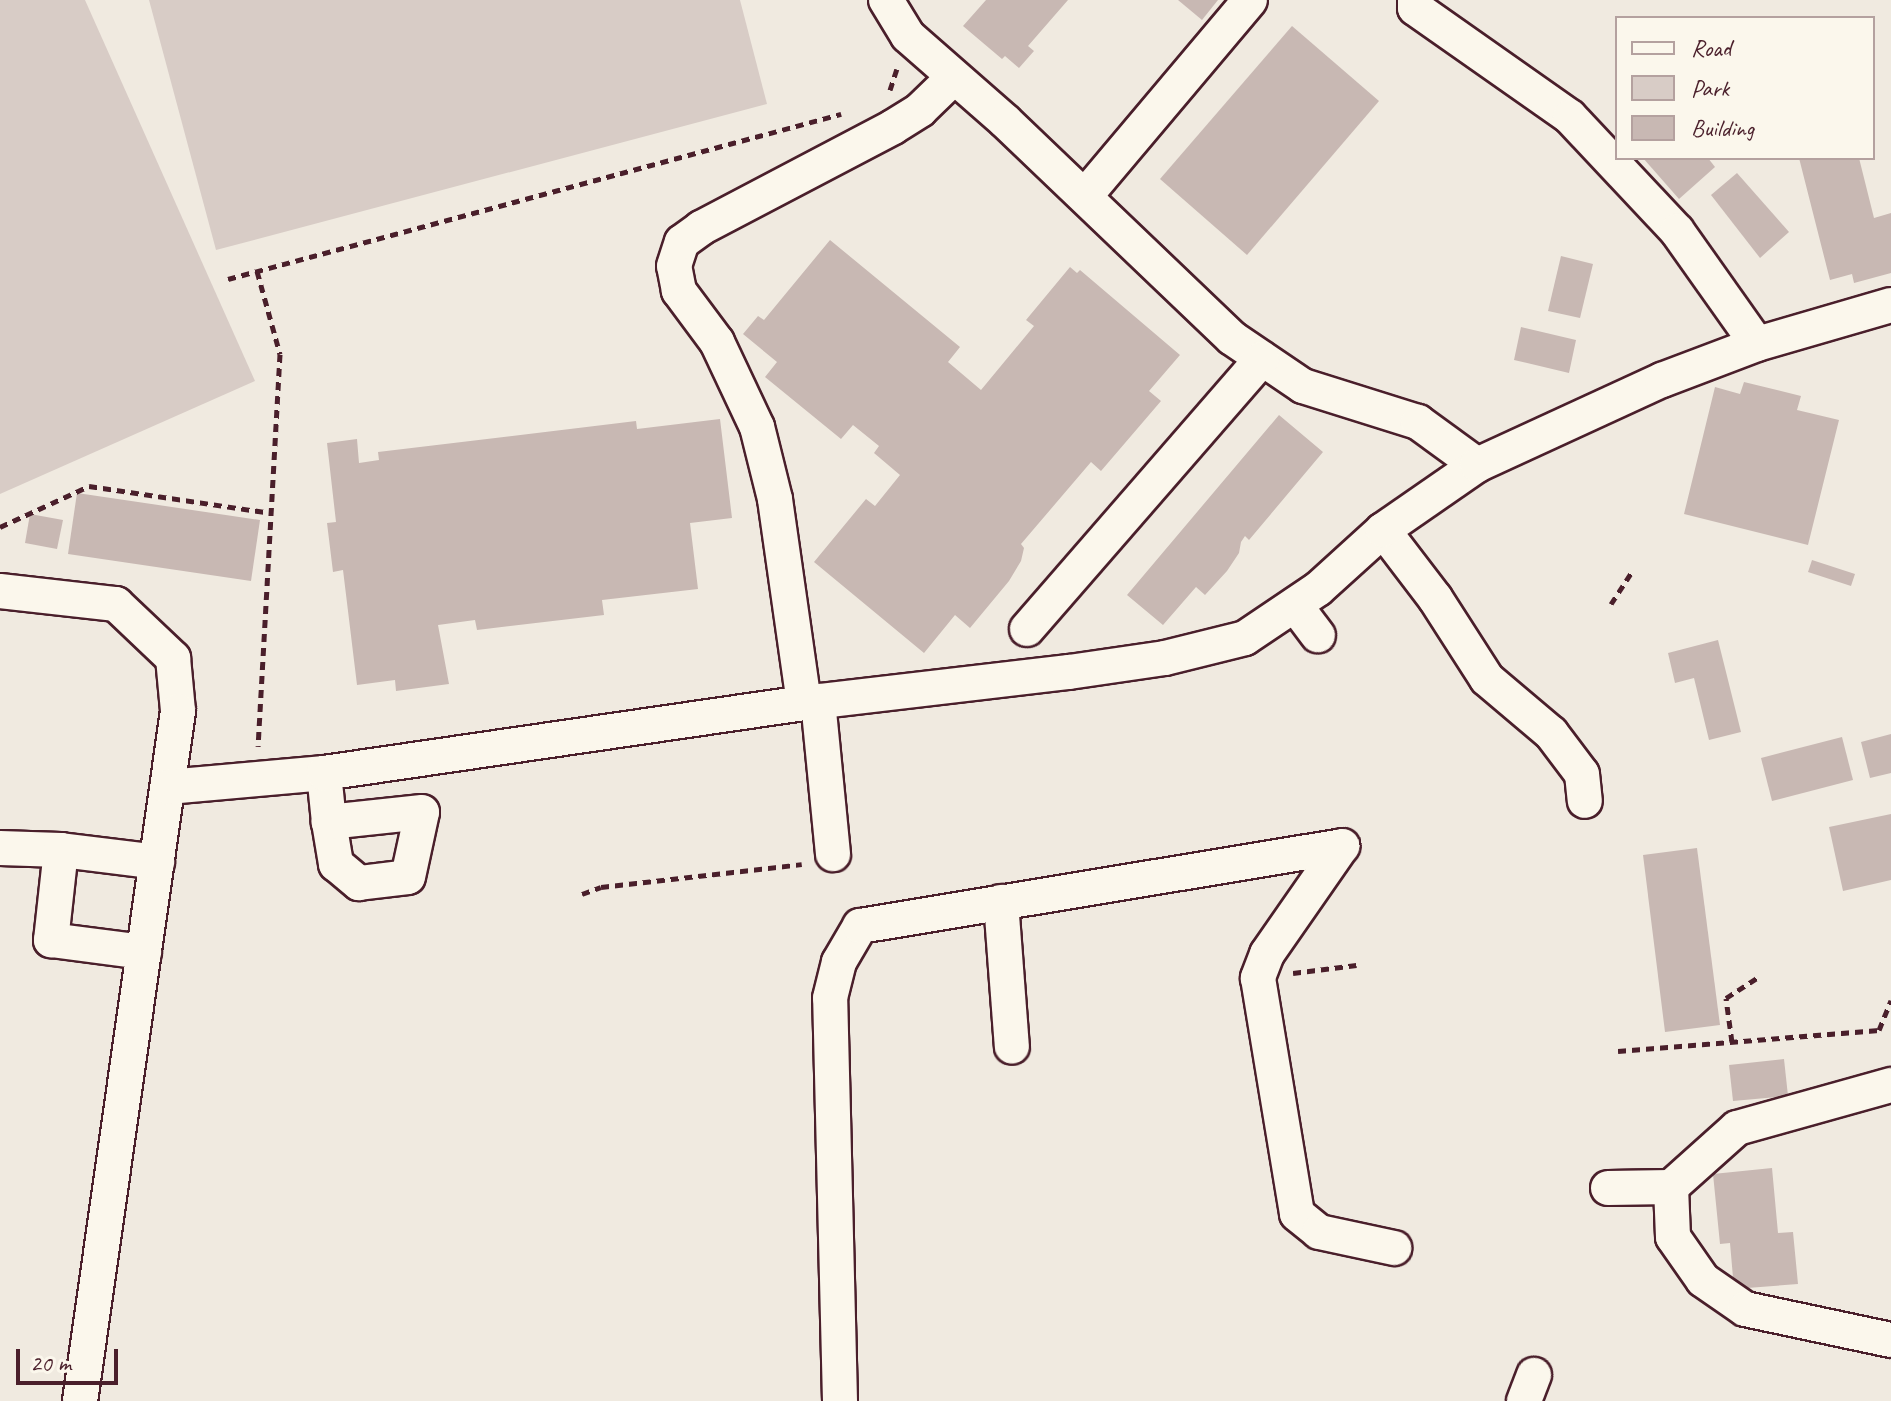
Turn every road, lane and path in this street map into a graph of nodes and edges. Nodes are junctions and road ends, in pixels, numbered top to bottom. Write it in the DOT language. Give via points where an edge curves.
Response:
graph roads {
  1 [pos="886,0"];
  2 [pos="1250,0"];
  3 [pos="1415,4"];
  4 [pos="908,36"];
  5 [pos="953,78"];
  6 [pos="888,95"];
  7 [pos="847,112"];
  8 [pos="1085,196"];
  9 [pos="257,271"];
  10 [pos="228,279"];
  11 [pos="1891,305"];
  12 [pos="1757,344"];
  13 [pos="1262,359"];
  14 [pos="1477,465"];
  15 [pos="271,513"];
  16 [pos="0,527"];
  17 [pos="1383,530"];
  18 [pos="1632,572"];
  19 [pos="0,591"];
  20 [pos="1611,604"];
  21 [pos="1295,605"];
  22 [pos="1027,629"];
  23 [pos="1318,635"];
  24 [pos="811,702"];
  25 [pos="416,761"];
  26 [pos="324,773"];
  27 [pos="256,779"];
  28 [pos="168,787"];
  29 [pos="1585,801"];
  30 [pos="422,812"];
  31 [pos="329,822"];
  32 [pos="0,848"];
  33 [pos="61,850"];
  34 [pos="833,854"];
  35 [pos="157,862"];
  36 [pos="582,894"];
  37 [pos="1001,902"];
  38 [pos="144,952"];
  39 [pos="1758,977"];
  40 [pos="1891,1000"];
  41 [pos="1732,1042"];
  42 [pos="1012,1047"];
  43 [pos="1618,1051"];
  44 [pos="1891,1085"];
  45 [pos="1671,1187"];
  46 [pos="1608,1188"];
  47 [pos="1394,1248"];
  48 [pos="1891,1340"];
  49 [pos="80,1401"];
  50 [pos="840,1401"];
  1 -- 4 [label="street"];
  2 -- 8 [label="street"];
  3 -- 12 [label="street" via="1570,117 1677,231"];
  4 -- 5 [label="street"];
  4 -- 6 [label="path"];
  5 -- 8 [label="street"];
  5 -- 24 [label="street" via="893,127 701,228 682,242 674,266 679,291 717,342 757,427"];
  7 -- 9 [label="path"];
  8 -- 13 [label="street" via="1232,338"];
  9 -- 10 [label="path"];
  9 -- 15 [label="path" via="280,354"];
  11 -- 12 [label="street"];
  12 -- 14 [label="street" via="1662,380"];
  13 -- 14 [label="street" via="1303,386 1418,422"];
  13 -- 22 [label="street"];
  14 -- 17 [label="street"];
  15 -- 16 [label="path" via="89,486"];
  15 -- 27 [label="path"];
  17 -- 21 [label="street"];
  17 -- 29 [label="street" via="1487,679 1551,733 1582,774"];
  18 -- 20 [label="path"];
  19 -- 28 [label="street" via="116,604 173,658 178,711"];
  21 -- 23 [label="street"];
  21 -- 24 [label="street" via="1245,638 1165,658"];
  24 -- 25 [label="street"];
  24 -- 34 [label="street"];
  25 -- 26 [label="street"];
  25 -- 30 [label="street"];
  26 -- 27 [label="street"];
  26 -- 31 [label="street"];
  27 -- 28 [label="street"];
  28 -- 35 [label="street"];
  30 -- 31 [label="street"];
  30 -- 31 [label="street" via="408,877 359,883 336,864"];
  32 -- 33 [label="street"];
  33 -- 35 [label="street"];
  33 -- 38 [label="street" via="51,940"];
  34 -- 36 [label="path" via="799,865 601,887"];
  35 -- 38 [label="street"];
  37 -- 42 [label="street"];
  37 -- 47 [label="street" via="1342,846 1267,954 1258,978 1297,1214 1319,1232"];
  37 -- 50 [label="street" via="860,926 839,962 830,998"];
  38 -- 49 [label="street"];
  39 -- 41 [label="path" via="1726,998"];
  40 -- 41 [label="path" via="1879,1030"];
  41 -- 43 [label="path"];
  44 -- 45 [label="street" via="1737,1128"];
  45 -- 46 [label="street"];
  45 -- 48 [label="street" via="1673,1237 1703,1280 1745,1309"];
}
